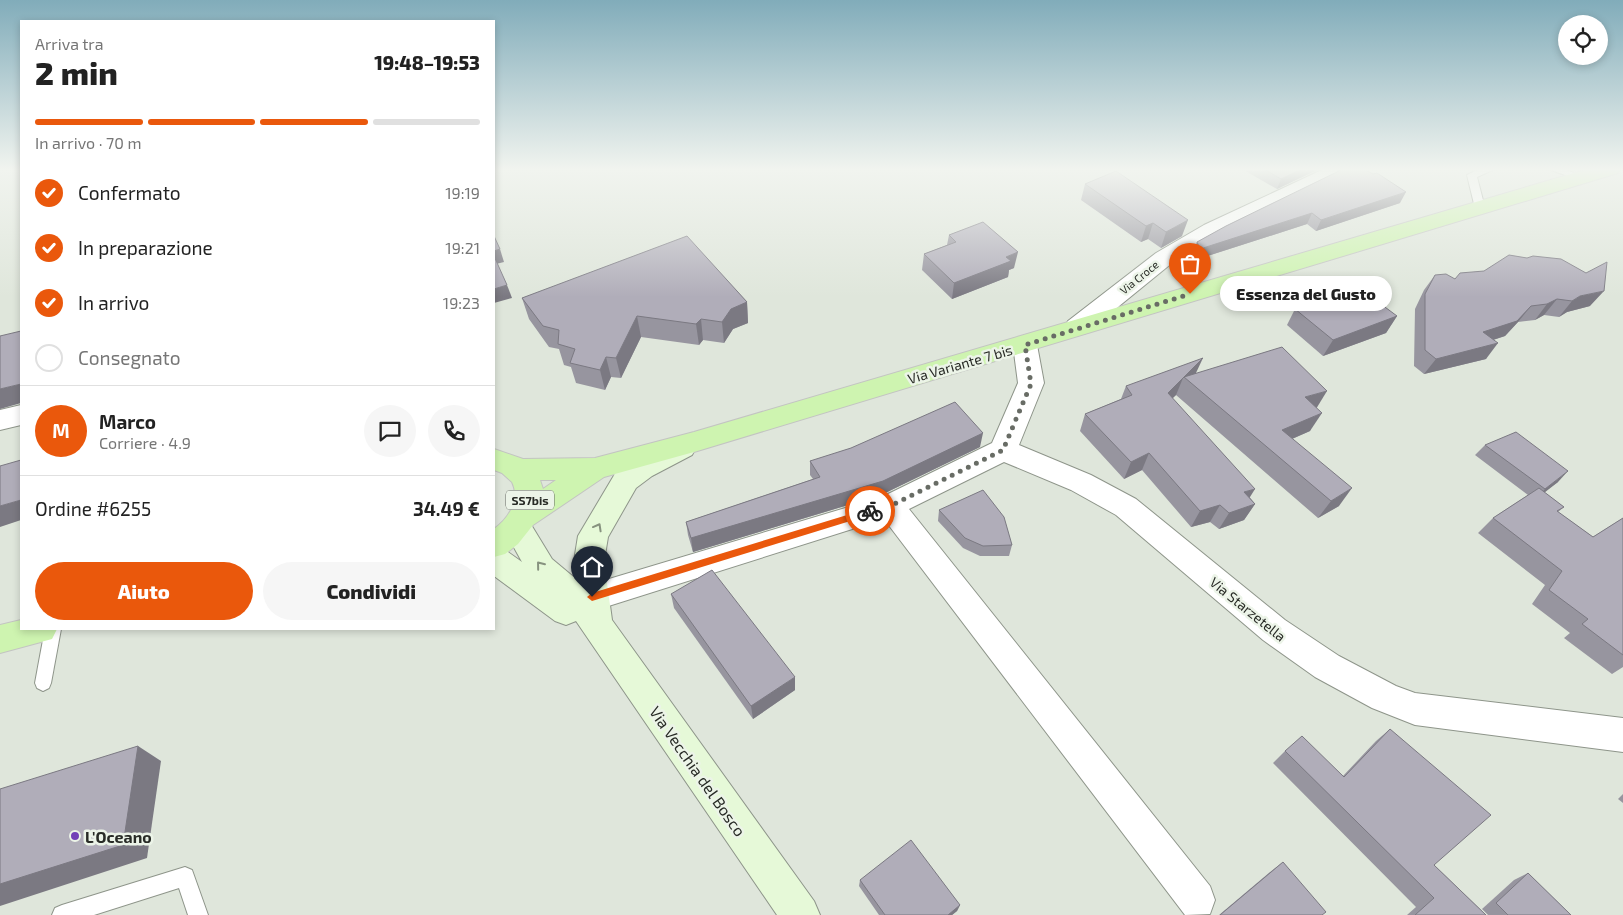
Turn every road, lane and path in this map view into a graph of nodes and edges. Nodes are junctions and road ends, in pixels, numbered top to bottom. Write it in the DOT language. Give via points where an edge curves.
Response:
graph roads {
  1 [pos="1251,212"];
  2 [pos="1467,212"];
  3 [pos="1077,327"];
  4 [pos="1025,345"];
  5 [pos="20,415"];
  6 [pos="0,420"];
  7 [pos="694,442"];
  8 [pos="1003,450"];
  9 [pos="506,464"];
  10 [pos="595,469"];
  11 [pos="890,506"];
  12 [pos="521,521"];
  13 [pos="495,545"];
  14 [pos="495,560"];
  15 [pos="590,608"];
  16 [pos="37,630"];
  17 [pos="53,630"];
  18 [pos="0,640"];
  19 [pos="42,683"];
  20 [pos="1623,734"];
  21 [pos="1196,900"];
  22 [pos="62,915"];
  23 [pos="198,915"];
  24 [pos="800,915"];
  1 -- 3 [label="street, Via Croce" via="1164,258"];
  2 -- 3 [label="main road, Via Variante 7 bis / SS7bis"];
  3 -- 4 [label="main road, Via Variante 7 bis / SS7bis"];
  4 -- 7 [label="main road, Via Variante 7 bis / SS7bis"];
  4 -- 8 [label="street" via="1031,384"];
  5 -- 6 [label="street"];
  7 -- 10 [label="main road, Via Variante 7 bis / SS7bis"];
  15 -- 7 [label="main road, one-way" via="589,561 593,536 617,492 642,468"];
  8 -- 11 [label="street"];
  8 -- 20 [label="street, Via Starzetella" via="1098,490 1127,508 1236,601 1312,660 1382,698 1415,709"];
  9 -- 10 [label="main road, Via Variante 7 bis / SS7bis"];
  9 -- 12 [label="main road, SS7bis" via="526,478 530,489 530,502"];
  10 -- 12 [label="main road, Via Variante 7 bis / SS7bis"];
  11 -- 15 [label="street"];
  11 -- 21 [label="street"];
  12 -- 13 [label="main road, SS7bis"];
  15 -- 12 [label="main road, Via Vecchia del Bosco, one-way" via="540,568"];
  14 -- 15 [label="main road, Via Vecchia del Bosco" via="566,610"];
  15 -- 24 [label="main road, Via Vecchia del Bosco"];
  16 -- 18 [label="main road"];
  17 -- 19 [label="lane"];
  22 -- 23 [label="lane" via="185,877"];
}
